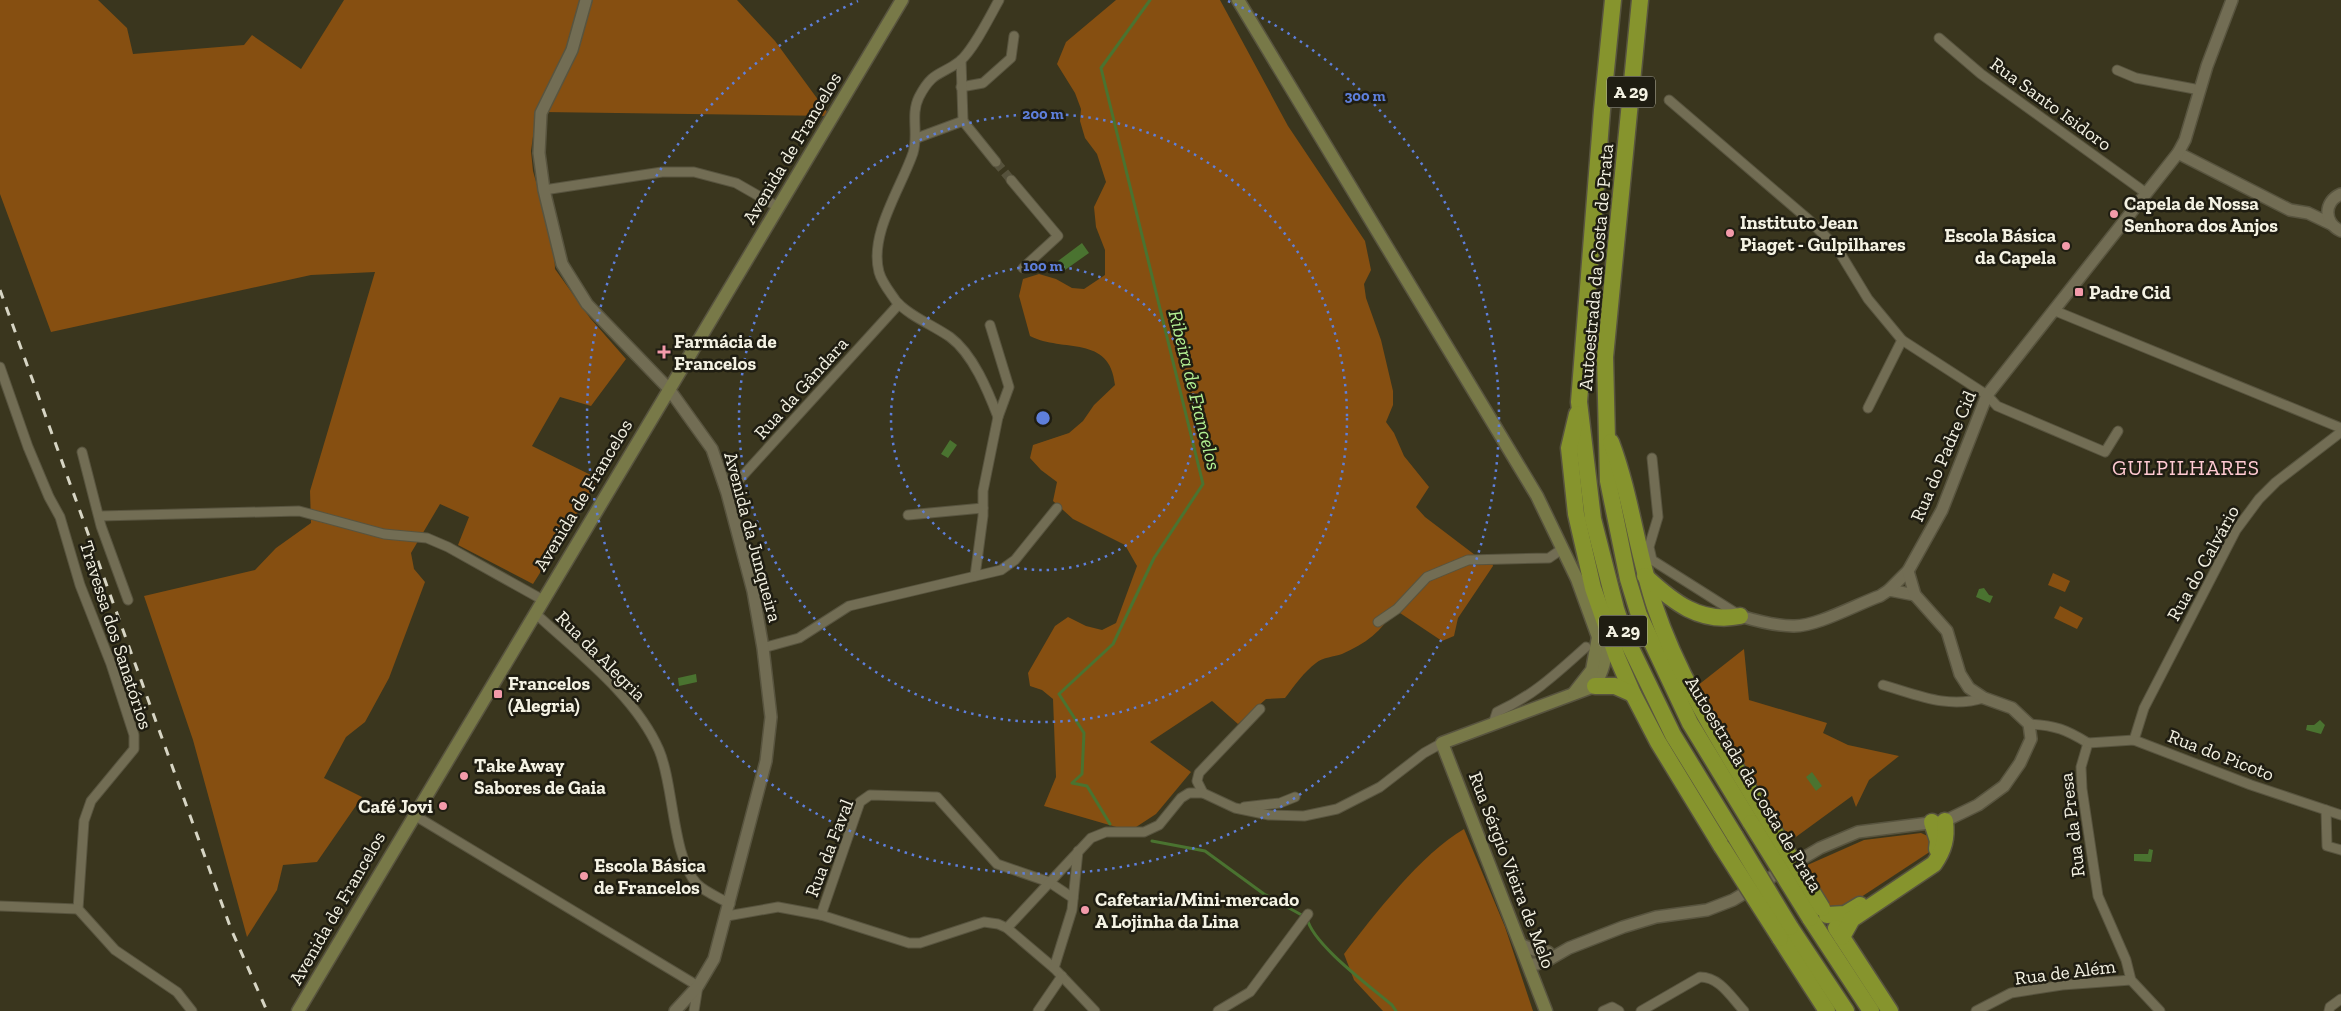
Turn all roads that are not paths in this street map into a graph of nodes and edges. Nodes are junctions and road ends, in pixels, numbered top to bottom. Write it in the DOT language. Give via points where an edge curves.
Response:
graph roads {
  1 [pos="586,0"];
  2 [pos="902,0"];
  3 [pos="999,0"];
  4 [pos="1238,0"];
  5 [pos="1613,0"];
  6 [pos="1640,0"];
  7 [pos="2232,0"];
  8 [pos="1014,36"];
  9 [pos="1939,38"];
  10 [pos="961,60"];
  11 [pos="2116,70"];
  12 [pos="961,87"];
  13 [pos="2200,90"];
  14 [pos="1669,100"];
  15 [pos="963,121"];
  16 [pos="917,138"];
  17 [pos="2178,153"];
  18 [pos="996,162"];
  19 [pos="1010,180"];
  20 [pos="544,190"];
  21 [pos="2146,193"];
  22 [pos="2341,194"];
  23 [pos="2331,202"];
  24 [pos="778,207"];
  25 [pos="2308,214"];
  26 [pos="2331,224"];
  27 [pos="2341,231"];
  28 [pos="1023,268"];
  29 [pos="899,304"];
  30 [pos="2053,310"];
  31 [pos="990,326"];
  32 [pos="1902,340"];
  33 [pos="0,367"];
  34 [pos="669,389"];
  35 [pos="1987,395"];
  36 [pos="1579,402"];
  37 [pos="1868,408"];
  38 [pos="998,417"];
  39 [pos="1606,428"];
  40 [pos="2341,428"];
  41 [pos="2118,431"];
  42 [pos="2341,432"];
  43 [pos="82,452"];
  44 [pos="1652,458"];
  45 [pos="727,493"];
  46 [pos="983,508"];
  47 [pos="1057,508"];
  48 [pos="908,515"];
  49 [pos="100,516"];
  50 [pos="1562,549"];
  51 [pos="1908,571"];
  52 [pos="975,576"];
  53 [pos="1645,576"];
  54 [pos="1889,590"];
  55 [pos="1915,596"];
  56 [pos="128,600"];
  57 [pos="543,600"];
  58 [pos="535,613"];
  59 [pos="1740,616"];
  60 [pos="1378,622"];
  61 [pos="1598,637"];
  62 [pos="1586,647"];
  63 [pos="763,648"];
  64 [pos="1883,685"];
  65 [pos="1594,686"];
  66 [pos="1574,693"];
  67 [pos="1633,694"];
  68 [pos="1984,698"];
  69 [pos="1260,709"];
  70 [pos="1493,724"];
  71 [pos="2029,724"];
  72 [pos="2134,740"];
  73 [pos="1442,743"];
  74 [pos="2088,743"];
  75 [pos="1203,793"];
  76 [pos="1296,797"];
  77 [pos="1236,808"];
  78 [pos="2326,810"];
  79 [pos="2341,815"];
  80 [pos="414,816"];
  81 [pos="1758,820"];
  82 [pos="1938,822"];
  83 [pos="1078,850"];
  84 [pos="2341,850"];
  85 [pos="1049,882"];
  86 [pos="1073,898"];
  87 [pos="0,906"];
  88 [pos="78,909"];
  89 [pos="728,910"];
  90 [pos="1820,913"];
  91 [pos="821,915"];
  92 [pos="1306,917"];
  93 [pos="1007,928"];
  94 [pos="1785,932"];
  95 [pos="1842,937"];
  96 [pos="1520,944"];
  97 [pos="1549,956"];
  98 [pos="1528,964"];
  99 [pos="1054,968"];
  100 [pos="1062,976"];
  101 [pos="2131,980"];
  102 [pos="1536,985"];
  103 [pos="698,986"];
  104 [pos="2341,999"];
  105 [pos="192,1011"];
  106 [pos="298,1011"];
  107 [pos="675,1011"];
  108 [pos="694,1011"];
  109 [pos="1038,1011"];
  110 [pos="1095,1011"];
  111 [pos="1218,1011"];
  112 [pos="1546,1011"];
  113 [pos="1603,1011"];
  114 [pos="1619,1011"];
  115 [pos="1640,1011"];
  116 [pos="1744,1011"];
  117 [pos="1827,1011"];
  118 [pos="1846,1011"];
  119 [pos="1871,1011"];
  120 [pos="1890,1011"];
  121 [pos="1976,1011"];
  122 [pos="2160,1011"];
  123 [pos="2329,1011"];
  1 -- 20 [label="street, Avenida da Junqueira" via="572,50 541,113 539,153"];
  2 -- 24 [label="main road, Avenida de Francelos"];
  3 -- 10 [label="street"];
  4 -- 50 [label="main road" via="1537,496"];
  5 -- 36 [label="highway, Autoestrada da Costa de Prata / A 29"];
  6 -- 39 [label="highway, Autoestrada da Costa de Prata / A 29" via="1605,357"];
  7 -- 13 [label="street, Rua do Padre Cid"];
  8 -- 12 [label="street" via="1011,58 983,83"];
  9 -- 21 [label="street, Rua Santo Isidoro" via="1981,74"];
  10 -- 12 [label="street"];
  10 -- 16 [label="street" via="932,76 918,99 914,118"];
  11 -- 13 [label="street" via="2136,78"];
  12 -- 15 [label="street"];
  13 -- 17 [label="street, Rua do Padre Cid"];
  14 -- 32 [label="street" via="1809,220 1837,248 1868,299"];
  15 -- 16 [label="street"];
  15 -- 18 [label="street"];
  16 -- 29 [label="street" via="882,226 878,250 879,271 886,288"];
  17 -- 21 [label="street, Rua do Padre Cid"];
  17 -- 25 [label="street" via="2290,210"];
  19 -- 28 [label="street" via="1058,236"];
  20 -- 24 [label="street" via="662,172 694,172 736,183"];
  20 -- 34 [label="street, Avenida da Junqueira" via="562,264 587,304"];
  21 -- 30 [label="street, Rua do Padre Cid"];
  22 -- 23 [label="street"];
  23 -- 25 [label="street"];
  23 -- 26 [label="street" via="2327,213"];
  24 -- 34 [label="main road, Avenida de Francelos"];
  25 -- 26 [label="street"];
  26 -- 27 [label="street"];
  29 -- 38 [label="street" via="951,338 967,356"];
  29 -- 45 [label="street, Rua da Gândara"];
  30 -- 35 [label="street, Rua do Padre Cid"];
  30 -- 40 [label="street"];
  31 -- 38 [label="street" via="1009,387"];
  32 -- 35 [label="street"];
  32 -- 37 [label="street"];
  33 -- 88 [label="street, Travessa dos Sanatórios" via="28,447 60,517 80,585 134,735 134,749 91,801 84,821"];
  34 -- 45 [label="street, Avenida da Junqueira" via="712,449"];
  34 -- 57 [label="main road, Avenida de Francelos"];
  35 -- 41 [label="street" via="1997,406 2105,452"];
  35 -- 51 [label="street, Rua do Padre Cid" via="1952,488"];
  36 -- 67 [label="highway, A 29" via="1569,448 1576,514 1593,588"];
  36 -- 94 [label="highway, Autoestrada da Costa de Prata / A 29, bridge" via="1593,519 1625,636 1673,735 1735,836"];
  38 -- 46 [label="street" via="983,491"];
  39 -- 53 [label="highway, A 29" via="1623,474"];
  39 -- 81 [label="highway, Autoestrada da Costa de Prata / A 29" via="1608,481 1628,579 1639,615 1690,723"];
  42 -- 72 [label="street, Rua do Calvário" via="2276,482 2258,499 2236,530 2144,708"];
  43 -- 49 [label="street"];
  44 -- 59 [label="street" via="1658,517 1649,547 1652,560"];
  45 -- 63 [label="street, Avenida da Junqueira"];
  46 -- 48 [label="street"];
  46 -- 52 [label="street"];
  47 -- 52 [label="street" via="1015,560 1002,570"];
  49 -- 56 [label="street"];
  49 -- 57 [label="street" via="299,511 384,534 427,538"];
  50 -- 60 [label="street" via="1549,558 1468,560 1427,577 1397,609"];
  50 -- 61 [label="main road" via="1577,579"];
  51 -- 54 [label="street, Rua do Padre Cid"];
  51 -- 55 [label="street"];
  52 -- 63 [label="street" via="849,606 799,638"];
  53 -- 59 [label="highway" via="1666,596 1693,611 1716,619"];
  53 -- 81 [label="highway, A 29" via="1662,626 1688,684"];
  54 -- 55 [label="street"];
  54 -- 59 [label="street, Rua do Padre Cid" via="1840,612 1795,626 1770,624"];
  55 -- 68 [label="street" via="1947,631 1960,674 1969,688"];
  57 -- 58 [label="main road, Avenida de Francelos"];
  58 -- 80 [label="main road, Avenida de Francelos"];
  58 -- 89 [label="street, Rua da Alegria" via="604,676 635,710 659,750 686,866 698,885"];
  61 -- 65 [label="main road" via="1606,653 1603,669"];
  61 -- 66 [label="main road" via="1592,670"];
  62 -- 70 [label="street" via="1542,687 1497,712"];
  63 -- 89 [label="street, Avenida da Junqueira" via="771,717 766,761"];
  64 -- 68 [label="street" via="1950,704"];
  65 -- 66 [label="main road"];
  65 -- 67 [label="highway" via="1615,686"];
  66 -- 70 [label="main road"];
  67 -- 94 [label="highway, A 29, bridge" via="1658,742 1722,847"];
  68 -- 71 [label="street" via="2012,708"];
  69 -- 75 [label="street" via="1199,773 1197,781"];
  70 -- 73 [label="main road"];
  71 -- 74 [label="street" via="2050,724 2068,730"];
  71 -- 82 [label="street" via="2031,739 2004,786 1978,806"];
  72 -- 74 [label="street, Rua do Picoto"];
  72 -- 78 [label="street, Rua do Picoto"];
  73 -- 77 [label="street" via="1380,786 1337,809 1304,816 1269,815"];
  73 -- 96 [label="main road, Rua Sérgio Vieira de Melo"];
  74 -- 101 [label="street, Rua da Presa" via="2081,767 2096,886"];
  75 -- 77 [label="street"];
  75 -- 83 [label="street" via="1189,792 1158,825 1144,832 1106,832 1091,838"];
  76 -- 77 [label="street" via="1280,803"];
  78 -- 79 [label="street, Rua do Picoto"];
  78 -- 84 [label="street" via="2327,846"];
  80 -- 103 [label="street"];
  80 -- 106 [label="main road, Avenida de Francelos"];
  81 -- 90 [label="highway, A 29, bridge"];
  82 -- 90 [label="highway" via="1936,852 1929,860 1845,914"];
  82 -- 95 [label="highway" via="1945,842 1934,864 1852,919"];
  82 -- 97 [label="street" via="1851,834 1820,848 1733,900 1707,910 1656,917 1623,927"];
  83 -- 85 [label="street"];
  83 -- 86 [label="street"];
  85 -- 86 [label="street, Rua da Faval"];
  85 -- 91 [label="street, Rua da Faval" via="997,864 937,797 870,795 860,802"];
  85 -- 93 [label="street"];
  86 -- 99 [label="street"];
  87 -- 88 [label="street"];
  88 -- 105 [label="street" via="115,950 177,992"];
  89 -- 91 [label="street" via="778,907"];
  89 -- 103 [label="street, Avenida da Junqueira" via="714,959"];
  90 -- 95 [label="highway, A 29"];
  90 -- 119 [label="highway, Autoestrada da Costa de Prata / A 29"];
  91 -- 93 [label="street" via="909,943 920,943 984,922"];
  92 -- 111 [label="street" via="1250,992"];
  93 -- 99 [label="street"];
  94 -- 117 [label="highway, A 29"];
  94 -- 118 [label="highway, Autoestrada da Costa de Prata / A 29"];
  95 -- 120 [label="highway, A 29"];
  96 -- 97 [label="street"];
  96 -- 98 [label="main road, Rua Sérgio Vieira de Melo"];
  97 -- 98 [label="street" via="1537,964"];
  97 -- 102 [label="street"];
  98 -- 102 [label="main road, Rua Sérgio Vieira de Melo"];
  99 -- 100 [label="street"];
  100 -- 109 [label="street"];
  100 -- 110 [label="street"];
  101 -- 121 [label="street, Rua de Além" via="2011,993"];
  101 -- 122 [label="street, Rua da Presa"];
  102 -- 112 [label="main road, Rua Sérgio Vieira de Melo"];
  103 -- 107 [label="street, Avenida da Junqueira"];
  103 -- 108 [label="street"];
  104 -- 123 [label="street"];
  113 -- 114 [label="street" via="1612,1007"];
  115 -- 116 [label="street" via="1700,978 1710,977"];
}
